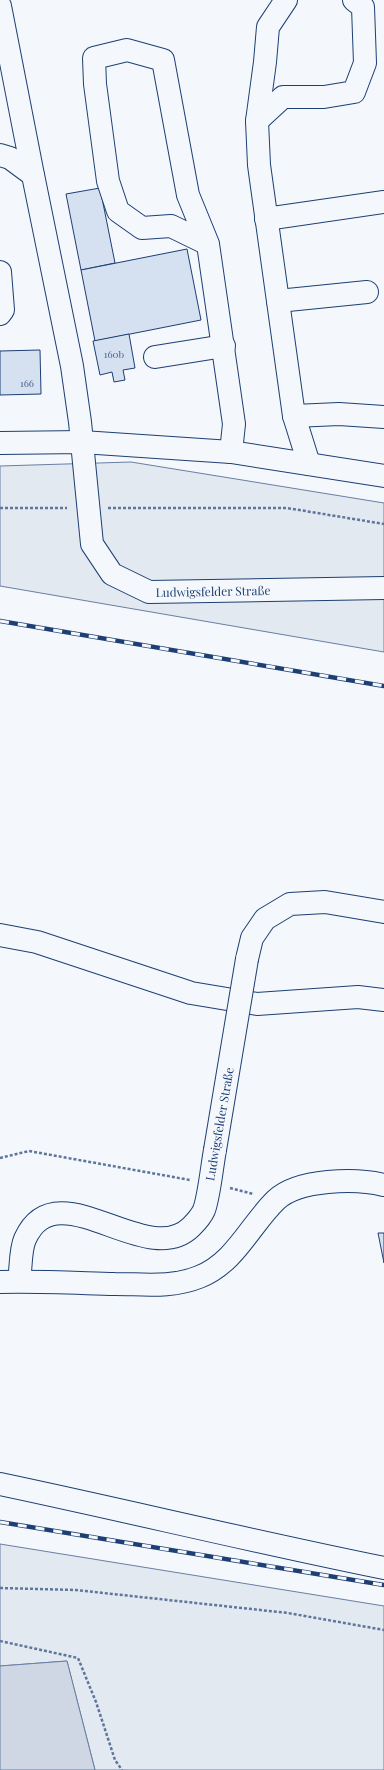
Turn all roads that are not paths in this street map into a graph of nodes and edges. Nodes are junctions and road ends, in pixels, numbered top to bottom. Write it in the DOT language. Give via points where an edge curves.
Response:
graph roads {
  1 [pos="286,0"];
  2 [pos="354,0"];
  3 [pos="0,6"];
  4 [pos="257,121"];
  5 [pos="0,155"];
  6 [pos="33,175"];
  7 [pos="384,202"];
  8 [pos="266,219"];
  9 [pos="208,244"];
  10 [pos="0,272"];
  11 [pos="367,292"];
  12 [pos="278,301"];
  13 [pos="0,314"];
  14 [pos="224,346"];
  15 [pos="155,357"];
  16 [pos="294,416"];
  17 [pos="384,417"];
  18 [pos="82,442"];
  19 [pos="0,443"];
  20 [pos="231,452"];
  21 [pos="309,464"];
  22 [pos="384,476"];
  23 [pos="384,588"];
  24 [pos="384,912"];
  25 [pos="0,935"];
  26 [pos="384,1000"];
  27 [pos="384,1185"];
  28 [pos="10,1282"];
  29 [pos="0,1484"];
  30 [pos="384,1568"];
  1 -- 4 [label="street" via="268,27 266,62"];
  2 -- 4 [label="street" via="363,7 365,63 354,92 324,97 283,97"];
  3 -- 6 [label="street, Ludwigsfelder Straße"];
  4 -- 8 [label="street" via="259,165"];
  5 -- 6 [label="street" via="10,158"];
  6 -- 18 [label="street, Ludwigsfelder Straße" via="72,366"];
  7 -- 8 [label="street"];
  8 -- 12 [label="street"];
  9 -- 9 [label="street" via="188,195 163,60 126,50 94,58 108,181 118,211 142,228 171,226"];
  9 -- 14 [label="street"];
  10 -- 13 [label="street" via="3,310"];
  11 -- 12 [label="street"];
  12 -- 16 [label="street"];
  14 -- 15 [label="street"];
  14 -- 20 [label="street" via="234,424"];
  16 -- 17 [label="street" via="339,414"];
  16 -- 21 [label="street"];
  18 -- 19 [label="street"];
  18 -- 20 [label="street"];
  18 -- 23 [label="street, Ludwigsfelder Straße" via="92,544 112,574 149,592"];
  20 -- 21 [label="street"];
  21 -- 22 [label="street"];
  24 -- 28 [label="street, Ludwigsfelder Straße, bridge" via="325,902 290,904 265,919 252,938 215,1150 217,1185 198,1220 189,1229 177,1236 164,1238 138,1236 75,1214 59,1213 45,1217 31,1228"];
  25 -- 26 [label="street" via="37,942 191,993 257,1004 358,998"];
  27 -- 28 [label="street" via="345,1181 312,1184 291,1191 276,1199 237,1248 218,1267 200,1277 171,1285"];
  29 -- 30 [label="street" via="125,1510 269,1545"];
}
